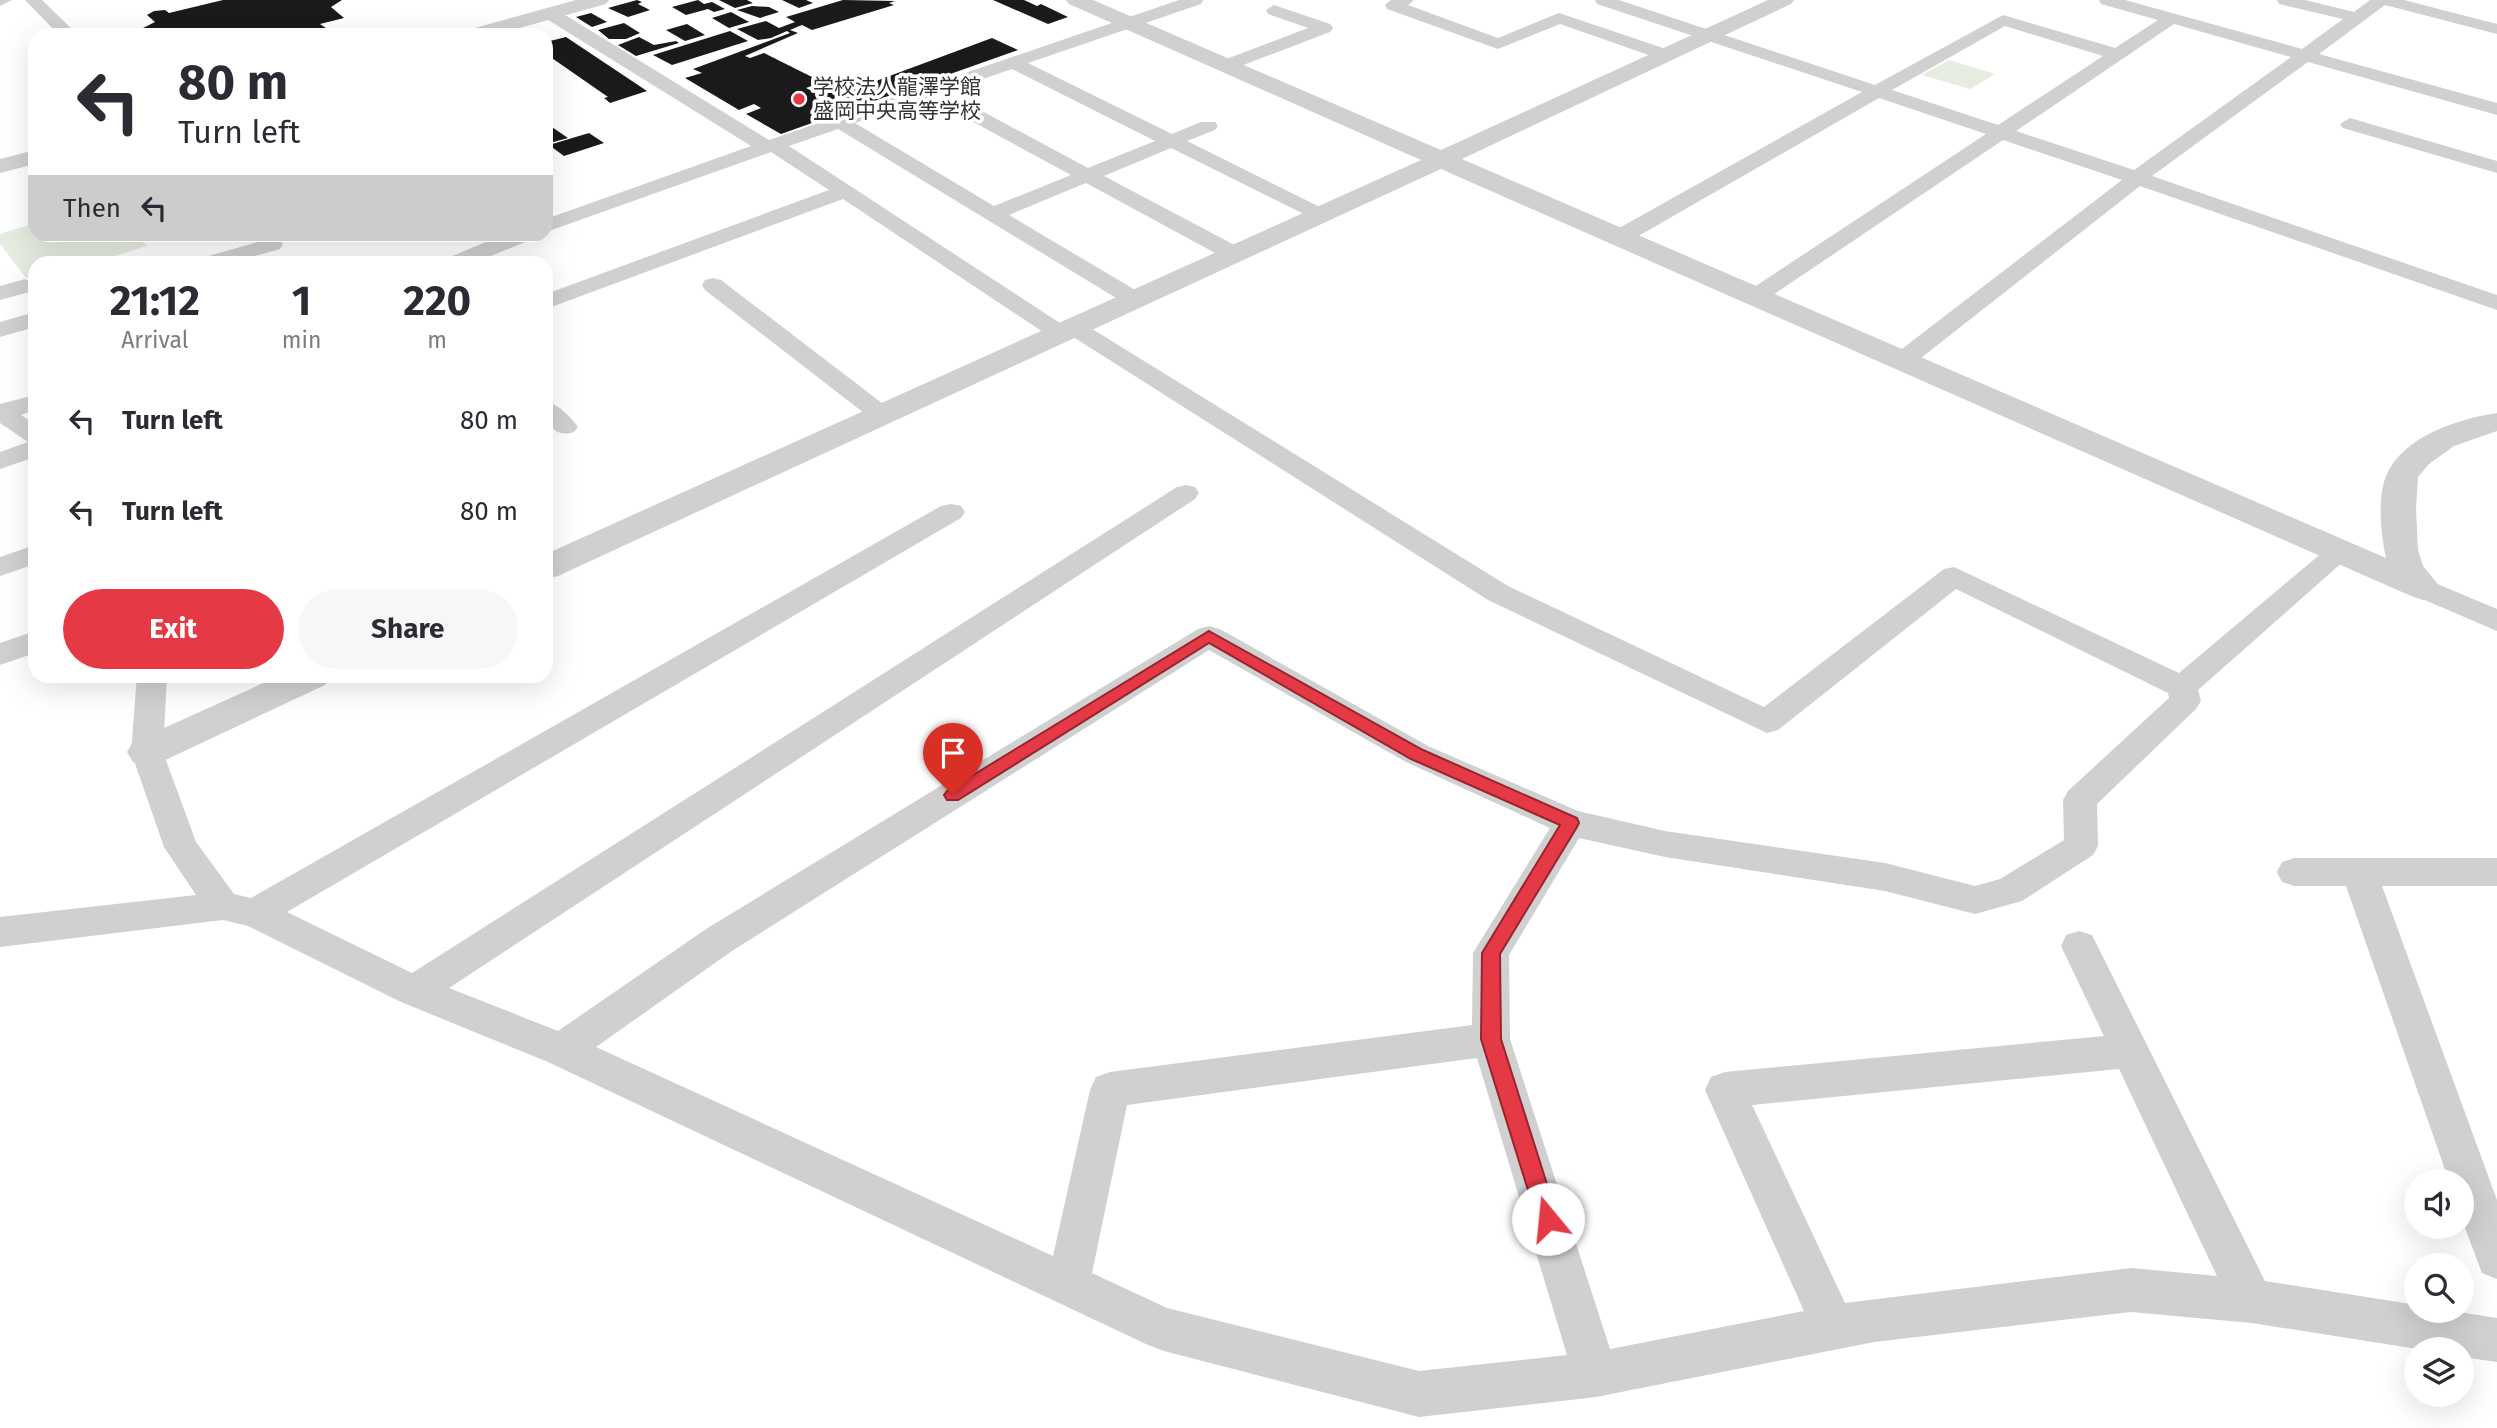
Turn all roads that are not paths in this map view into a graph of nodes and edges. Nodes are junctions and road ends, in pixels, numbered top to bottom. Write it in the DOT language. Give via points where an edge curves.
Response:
graph roads {
  1 [pos="33,0"];
  2 [pos="598,0"];
  3 [pos="1076,0"];
  4 [pos="1195,0"];
  5 [pos="1406,0"];
  6 [pos="1603,0"];
  7 [pos="1784,0"];
  8 [pos="2107,0"];
  9 [pos="2286,0"];
  10 [pos="2382,0"];
  11 [pos="552,8"];
  12 [pos="1274,10"];
  13 [pos="2172,18"];
  14 [pos="2358,18"];
  15 [pos="1128,24"];
  16 [pos="62,28"];
  17 [pos="492,28"];
  18 [pos="2497,29"];
  19 [pos="1706,35"];
  20 [pos="1663,54"];
  21 [pos="2119,55"];
  22 [pos="2307,55"];
  23 [pos="1014,63"];
  24 [pos="1227,65"];
  25 [pos="2497,89"];
  26 [pos="1878,90"];
  27 [pos="2489,107"];
  28 [pos="973,114"];
  29 [pos="842,123"];
  30 [pos="2350,124"];
  31 [pos="1208,126"];
  32 [pos="2002,133"];
  33 [pos="1172,142"];
  34 [pos="771,146"];
  35 [pos="28,159"];
  36 [pos="1444,160"];
  37 [pos="0,166"];
  38 [pos="2497,167"];
  39 [pos="1086,176"];
  40 [pos="2137,178"];
  41 [pos="843,192"];
  42 [pos="992,214"];
  43 [pos="1321,215"];
  44 [pos="553,224"];
  45 [pos="1620,237"];
  46 [pos="260,242"];
  47 [pos="270,242"];
  48 [pos="501,242"];
  49 [pos="1236,255"];
  50 [pos="227,256"];
  51 [pos="285,256"];
  52 [pos="471,256"];
  53 [pos="713,285"];
  54 [pos="25,286"];
  55 [pos="0,293"];
  56 [pos="1756,296"];
  57 [pos="553,299"];
  58 [pos="1134,299"];
  59 [pos="2497,303"];
  60 [pos="28,321"];
  61 [pos="0,330"];
  62 [pos="1067,330"];
  63 [pos="1903,360"];
  64 [pos="28,404"];
  65 [pos="1,412"];
  66 [pos="882,415"];
  67 [pos="553,416"];
  68 [pos="2497,422"];
  69 [pos="565,427"];
  70 [pos="28,431"];
  71 [pos="28,451"];
  72 [pos="0,461"];
  73 [pos="1186,493"];
  74 [pos="951,512"];
  75 [pos="2340,552"];
  76 [pos="28,557"];
  77 [pos="553,565"];
  78 [pos="0,567"];
  79 [pos="2423,588"];
  80 [pos="2497,621"];
  81 [pos="28,643"];
  82 [pos="0,655"];
  83 [pos="152,683"];
  84 [pos="297,683"];
  85 [pos="2182,687"];
  86 [pos="147,752"];
  87 [pos="1571,823"];
  88 [pos="2294,872"];
  89 [pos="2359,872"];
  90 [pos="2497,872"];
  91 [pos="239,909"];
  92 [pos="0,932"];
  93 [pos="2080,946"];
  94 [pos="414,991"];
  95 [pos="1491,1039"];
  96 [pos="562,1050"];
  97 [pos="2130,1051"];
  98 [pos="2497,1258"];
  99 [pos="1068,1285"];
  100 [pos="2252,1301"];
  101 [pos="1834,1328"];
  102 [pos="2497,1340"];
  103 [pos="1596,1374"];
  1 -- 16 [label="street"];
  2 -- 11 [label="street"];
  3 -- 15 [label="street"];
  4 -- 15 [label="street"];
  5 -- 20 [label="street" via="1393,5 1498,44 1559,18"];
  6 -- 19 [label="street"];
  7 -- 19 [label="street"];
  8 -- 13 [label="street"];
  9 -- 14 [label="street"];
  10 -- 14 [label="street"];
  10 -- 18 [label="street"];
  11 -- 17 [label="street"];
  11 -- 34 [label="street"];
  12 -- 24 [label="street" via="1324,28"];
  13 -- 21 [label="street"];
  13 -- 22 [label="street"];
  14 -- 22 [label="street"];
  15 -- 23 [label="street"];
  15 -- 24 [label="street"];
  19 -- 20 [label="street"];
  19 -- 26 [label="street"];
  20 -- 36 [label="street"];
  21 -- 26 [label="street" via="2003,20"];
  21 -- 32 [label="street"];
  22 -- 27 [label="street"];
  22 -- 40 [label="street"];
  23 -- 29 [label="street"];
  23 -- 33 [label="street"];
  24 -- 36 [label="street"];
  25 -- 27 [label="street"];
  26 -- 32 [label="street"];
  26 -- 45 [label="street"];
  28 -- 39 [label="street"];
  29 -- 34 [label="street"];
  29 -- 42 [label="street"];
  30 -- 38 [label="street"];
  31 -- 33 [label="street"];
  32 -- 40 [label="street"];
  32 -- 56 [label="street"];
  33 -- 39 [label="street"];
  33 -- 43 [label="street"];
  34 -- 41 [label="street"];
  34 -- 44 [label="street"];
  35 -- 37 [label="street"];
  36 -- 43 [label="street"];
  36 -- 45 [label="street"];
  39 -- 42 [label="street"];
  39 -- 49 [label="street"];
  40 -- 59 [label="street"];
  40 -- 63 [label="street"];
  41 -- 57 [label="street"];
  41 -- 62 [label="street"];
  42 -- 58 [label="street"];
  43 -- 49 [label="street"];
  45 -- 56 [label="street"];
  46 -- 50 [label="street"];
  47 -- 51 [label="street"];
  48 -- 52 [label="street"];
  49 -- 58 [label="street"];
  53 -- 66 [label="street"];
  54 -- 55 [label="street"];
  56 -- 63 [label="street"];
  58 -- 62 [label="street"];
  60 -- 61 [label="street"];
  62 -- 66 [label="street"];
  62 -- 85 [label="street" via="1498,593 1768,722 1954,576"];
  63 -- 75 [label="street"];
  64 -- 65 [label="street"];
  65 -- 70 [label="street"];
  66 -- 77 [label="street"];
  67 -- 69 [label="street"];
  68 -- 79 [label="street" via="2429,446 2402,476 2399,532 2404,566"];
  71 -- 72 [label="street"];
  73 -- 94 [label="street"];
  74 -- 91 [label="street"];
  75 -- 79 [label="street"];
  75 -- 85 [label="street"];
  76 -- 78 [label="street"];
  79 -- 80 [label="street"];
  81 -- 82 [label="street"];
  83 -- 86 [label="street"];
  84 -- 86 [label="street"];
  85 -- 87 [label="street" via="2185,701 2080,800 2081,846 2010,891 1975,900 1885,877 1665,844"];
  86 -- 91 [label="street" via="181,847"];
  87 -- 95 [label="street" via="1491,953"];
  87 -- 96 [label="street" via="1417,754 1209,636 719,940"];
  88 -- 89 [label="street"];
  89 -- 90 [label="street"];
  89 -- 98 [label="street"];
  91 -- 92 [label="street"];
  91 -- 94 [label="street"];
  93 -- 97 [label="street"];
  94 -- 96 [label="street"];
  95 -- 99 [label="street" via="1110,1090"];
  95 -- 103 [label="street"];
  96 -- 99 [label="street"];
  97 -- 100 [label="street"];
  97 -- 101 [label="street" via="1726,1090"];
  99 -- 103 [label="street" via="1164,1329 1419,1394"];
  100 -- 101 [label="street" via="2132,1290"];
  100 -- 102 [label="street"];
  101 -- 103 [label="street"];
}
